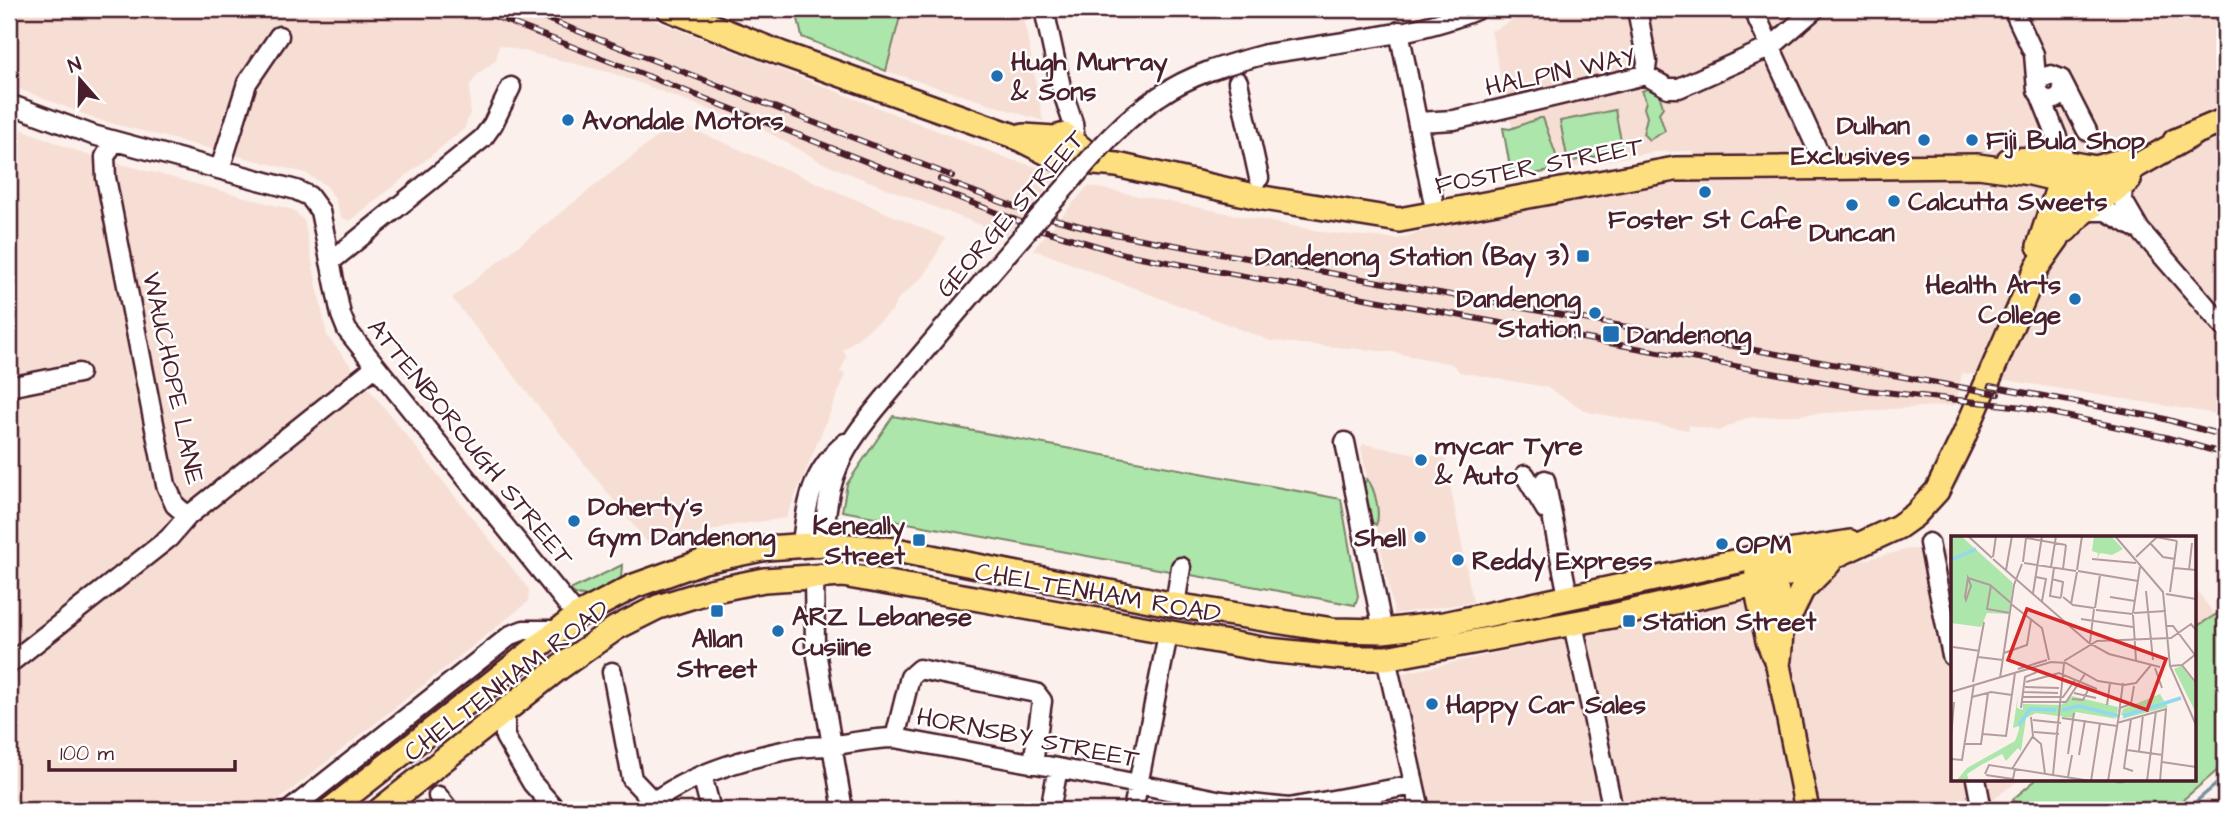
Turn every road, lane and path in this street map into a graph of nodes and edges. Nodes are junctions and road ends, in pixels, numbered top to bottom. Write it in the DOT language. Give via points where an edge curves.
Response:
graph roads {
  1 [pos="669,9"];
  2 [pos="1044,9"];
  3 [pos="1753,9"];
  4 [pos="1815,9"];
  5 [pos="2013,9"];
  6 [pos="1472,10"];
  7 [pos="1639,10"];
  8 [pos="1399,31"];
  9 [pos="279,36"];
  10 [pos="1771,47"];
  11 [pos="2034,54"];
  12 [pos="1646,70"];
  13 [pos="2060,80"];
  14 [pos="1238,82"];
  15 [pos="511,87"];
  16 [pos="2039,92"];
  17 [pos="9,104"];
  18 [pos="2225,120"];
  19 [pos="1418,122"];
  20 [pos="2054,131"];
  21 [pos="2087,131"];
  22 [pos="2190,136"];
  23 [pos="114,141"];
  24 [pos="1063,147"];
  25 [pos="2167,149"];
  26 [pos="2028,159"];
  27 [pos="1978,166"];
  28 [pos="1826,168"];
  29 [pos="220,169"];
  30 [pos="2067,172"];
  31 [pos="1259,178"];
  32 [pos="2123,185"];
  33 [pos="2085,211"];
  34 [pos="1436,214"];
  35 [pos="2140,230"];
  36 [pos="2057,239"];
  37 [pos="330,262"];
  38 [pos="2036,267"];
  39 [pos="2225,328"];
  40 [pos="375,367"];
  41 [pos="79,373"];
  42 [pos="9,387"];
  43 [pos="1345,442"];
  44 [pos="1525,475"];
  45 [pos="1545,480"];
  46 [pos="188,516"];
  47 [pos="1553,522"];
  48 [pos="1862,542"];
  49 [pos="1929,543"];
  50 [pos="813,545"];
  51 [pos="1837,556"];
  52 [pos="1757,557"];
  53 [pos="1181,566"];
  54 [pos="814,576"];
  55 [pos="1765,582"];
  56 [pos="1568,596"];
  57 [pos="1175,604"];
  58 [pos="1948,614"];
  59 [pos="577,616"];
  60 [pos="1573,624"];
  61 [pos="557,630"];
  62 [pos="1383,631"];
  63 [pos="1781,633"];
  64 [pos="1168,634"];
  65 [pos="1951,646"];
  66 [pos="1386,658"];
  67 [pos="9,664"];
  68 [pos="1778,665"];
  69 [pos="612,672"];
  70 [pos="505,712"];
  71 [pos="895,738"];
  72 [pos="832,745"];
  73 [pos="1033,764"];
  74 [pos="1058,768"];
  75 [pos="702,775"];
  76 [pos="1976,780"];
  77 [pos="1139,784"];
  78 [pos="1414,785"];
  79 [pos="1221,805"];
  80 [pos="648,806"];
  81 [pos="1289,809"];
  82 [pos="290,810"];
  83 [pos="330,810"];
  84 [pos="380,810"];
  85 [pos="555,810"];
  86 [pos="711,810"];
  87 [pos="843,810"];
  88 [pos="1050,810"];
  89 [pos="1133,810"];
  90 [pos="1420,810"];
  91 [pos="1613,810"];
  92 [pos="1807,810"];
  93 [pos="1982,810"];
  1 -- 24 [label="main road" via="1014,136"];
  2 -- 24 [label="street" via="1061,87"];
  3 -- 10 [label="street"];
  4 -- 10 [label="street, HALPIN WAY"];
  5 -- 11 [label="street"];
  6 -- 8 [label="street, GEORGE STREET"];
  7 -- 12 [label="street"];
  8 -- 19 [label="street"];
  8 -- 50 [label="street, GEORGE STREET, bridge" via="1266,54 1212,69 1135,114 1015,244 856,434 830,484"];
  9 -- 29 [label="street" via="247,83"];
  10 -- 12 [label="street, HALPIN WAY" via="1679,88 1668,88"];
  10 -- 28 [label="street"];
  11 -- 13 [label="street"];
  11 -- 16 [label="street"];
  12 -- 19 [label="street, HALPIN WAY" via="1454,120"];
  13 -- 16 [label="street" via="2063,91 2059,98 2048,101"];
  13 -- 21 [label="street"];
  14 -- 31 [label="street"];
  15 -- 37 [label="street" via="483,138"];
  16 -- 20 [label="street"];
  17 -- 23 [label="street, ATTENBOROUGH STREET"];
  18 -- 22 [label="main road, FOSTER STREET"];
  19 -- 34 [label="street"];
  20 -- 26 [label="street"];
  20 -- 30 [label="street"];
  22 -- 25 [label="main road, FOSTER STREET"];
  22 -- 30 [label="main road, FOSTER STREET" via="2098,168"];
  23 -- 29 [label="street, ATTENBOROUGH STREET"];
  23 -- 46 [label="street, WAUCHOPE LANE" via="106,158 106,178 166,485 173,502"];
  24 -- 34 [label="main road, FOSTER STREET" via="1117,165 1264,198 1388,219"];
  25 -- 30 [label="main road, FOSTER STREET" via="2099,183"];
  25 -- 32 [label="main road"];
  26 -- 27 [label="main road, FOSTER STREET"];
  26 -- 30 [label="main road, FOSTER STREET"];
  27 -- 28 [label="main road, FOSTER STREET"];
  27 -- 30 [label="main road, FOSTER STREET"];
  28 -- 34 [label="main road, FOSTER STREET" via="1667,169"];
  29 -- 37 [label="street, ATTENBOROUGH STREET" via="310,197 320,211"];
  30 -- 36 [label="main road, CHELTENHAM ROAD" via="2074,199"];
  30 -- 38 [label="main road, CHELTENHAM ROAD" via="2040,240"];
  32 -- 33 [label="main road"];
  32 -- 35 [label="street" via="2122,199"];
  33 -- 35 [label="street" via="2106,211"];
  33 -- 36 [label="main road"];
  35 -- 39 [label="street"];
  36 -- 38 [label="main road, CHELTENHAM ROAD"];
  37 -- 40 [label="street, ATTENBOROUGH STREET" via="343,322"];
  38 -- 48 [label="main road, CHELTENHAM ROAD" via="1937,491 1910,519"];
  40 -- 46 [label="street"];
  40 -- 59 [label="street, ATTENBOROUGH STREET"];
  41 -- 42 [label="street"];
  43 -- 62 [label="street"];
  44 -- 47 [label="street"];
  45 -- 47 [label="street"];
  46 -- 67 [label="street, WAUCHOPE LANE" via="169,538"];
  47 -- 56 [label="street"];
  48 -- 51 [label="main road, CHELTENHAM ROAD"];
  48 -- 52 [label="main road, CHELTENHAM ROAD"];
  49 -- 58 [label="street"];
  50 -- 54 [label="main road"];
  50 -- 57 [label="main road, CHELTENHAM ROAD" via="896,550"];
  50 -- 59 [label="main road, CHELTENHAM ROAD" via="750,551 689,565 634,586"];
  51 -- 55 [label="main road, CHELTENHAM ROAD"];
  51 -- 63 [label="main road" via="1802,590"];
  52 -- 55 [label="main road"];
  52 -- 56 [label="main road, CHELTENHAM ROAD"];
  53 -- 57 [label="street"];
  54 -- 64 [label="main road, CHELTENHAM ROAD" via="843,575"];
  54 -- 70 [label="main road, CHELTENHAM ROAD" via="710,591 658,607 616,628"];
  54 -- 72 [label="street" via="815,645"];
  55 -- 60 [label="main road, CHELTENHAM ROAD"];
  55 -- 63 [label="main road" via="1780,608"];
  55 -- 68 [label="main road" via="1766,634"];
  56 -- 60 [label="main road"];
  56 -- 62 [label="main road, CHELTENHAM ROAD" via="1444,624"];
  57 -- 62 [label="main road, CHELTENHAM ROAD" via="1333,630"];
  57 -- 64 [label="main road"];
  58 -- 65 [label="street"];
  59 -- 61 [label="main road, CHELTENHAM ROAD"];
  60 -- 66 [label="main road, CHELTENHAM ROAD"];
  60 -- 91 [label="street"];
  61 -- 82 [label="street" via="524,630 511,635"];
  61 -- 83 [label="main road, CHELTENHAM ROAD"];
  62 -- 66 [label="main road"];
  63 -- 68 [label="main road"];
  64 -- 66 [label="main road, CHELTENHAM ROAD" via="1268,650"];
  64 -- 77 [label="street"];
  66 -- 78 [label="street"];
  68 -- 92 [label="main road"];
  69 -- 80 [label="street" via="632,779"];
  70 -- 84 [label="main road, CHELTENHAM ROAD"];
  70 -- 85 [label="street" via="505,737 532,783"];
  71 -- 72 [label="street, HORNSBY STREET"];
  71 -- 73 [label="street, HORNSBY STREET"];
  71 -- 73 [label="street" via="910,677 919,669 1036,693 1042,701"];
  72 -- 75 [label="street, HORNSBY STREET" via="793,749"];
  72 -- 87 [label="street"];
  73 -- 74 [label="street, HORNSBY STREET"];
  74 -- 77 [label="street, HORNSBY STREET"];
  74 -- 88 [label="street"];
  75 -- 80 [label="street, HORNSBY STREET"];
  75 -- 86 [label="street"];
  76 -- 93 [label="street"];
  77 -- 79 [label="street, HORNSBY STREET"];
  77 -- 89 [label="street"];
  78 -- 81 [label="street, HORNSBY STREET"];
  78 -- 90 [label="street"];
  79 -- 81 [label="street, HORNSBY STREET"];
}
